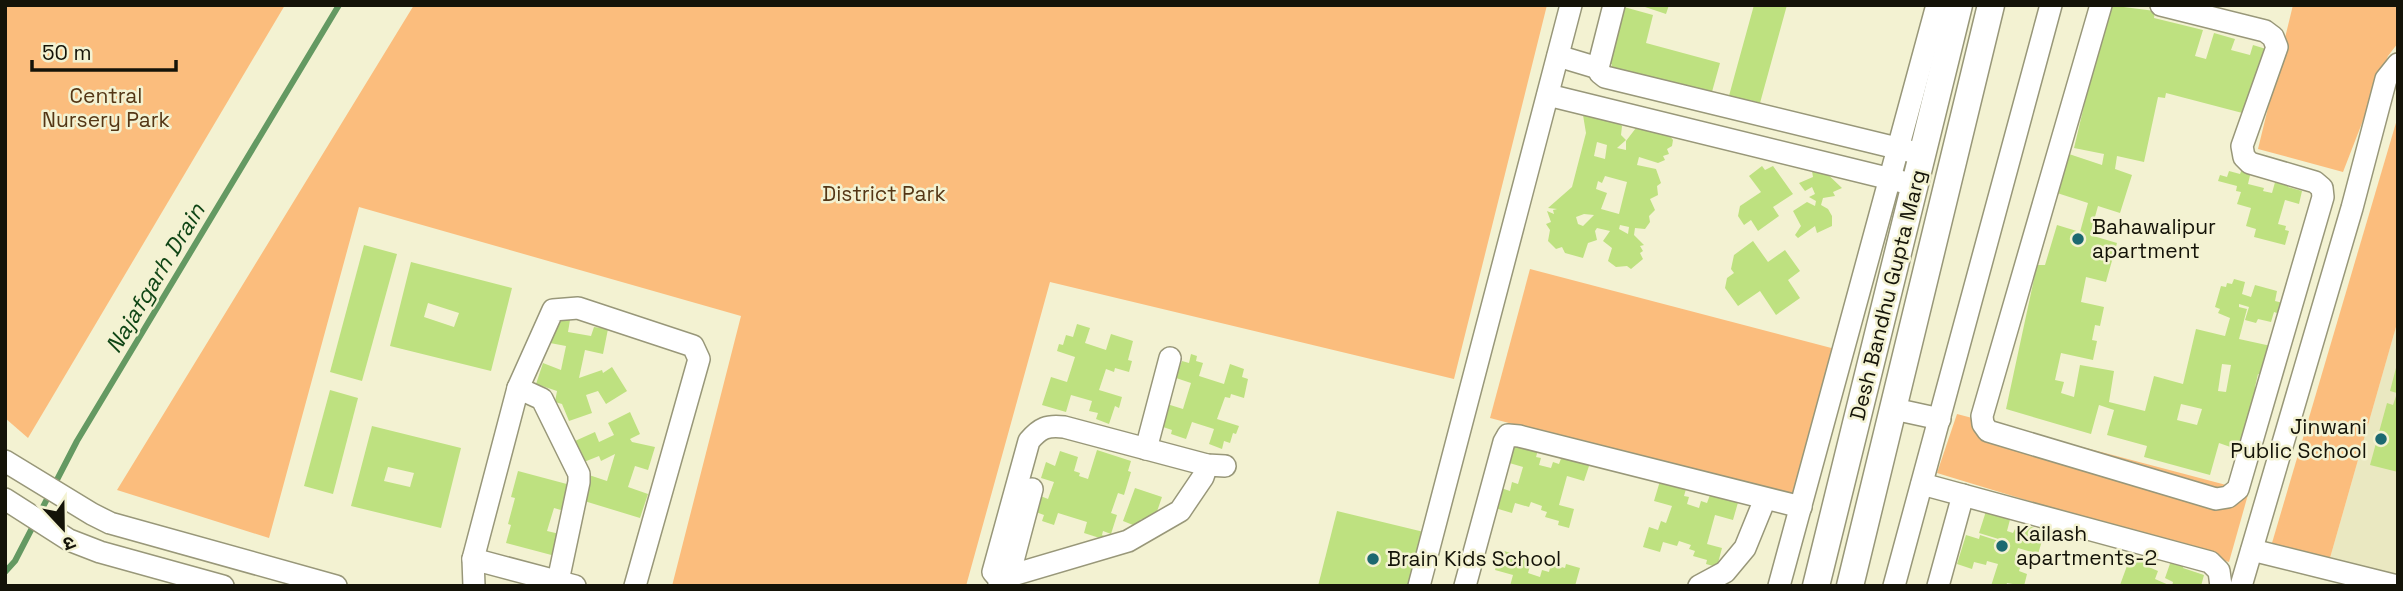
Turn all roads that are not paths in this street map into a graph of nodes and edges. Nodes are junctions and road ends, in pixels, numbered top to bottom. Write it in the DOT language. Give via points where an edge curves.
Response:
graph roads {
  1 [pos="1571,5"];
  2 [pos="1614,5"];
  3 [pos="1937,5"];
  4 [pos="1959,5"];
  5 [pos="1991,5"];
  6 [pos="2051,5"];
  7 [pos="2101,5"];
  8 [pos="2161,5"];
  9 [pos="1558,57"];
  10 [pos="2398,64"];
  11 [pos="1598,68"];
  12 [pos="1548,95"];
  13 [pos="1911,151"];
  14 [pos="1903,182"];
  15 [pos="1170,358"];
  16 [pos="518,388"];
  17 [pos="1894,409"];
  18 [pos="1942,413"];
  19 [pos="1982,416"];
  20 [pos="1146,449"];
  21 [pos="8,464"];
  22 [pos="1922,484"];
  23 [pos="1032,489"];
  24 [pos="1963,495"];
  25 [pos="5,499"];
  26 [pos="1765,499"];
  27 [pos="1801,506"];
  28 [pos="2252,550"];
  29 [pos="473,559"];
  30 [pos="1002,580"];
  31 [pos="566,584"];
  32 [pos="223,586"];
  33 [pos="336,586"];
  34 [pos="474,586"];
  35 [pos="635,586"];
  36 [pos="1419,586"];
  37 [pos="1465,586"];
  38 [pos="1699,586"];
  39 [pos="1779,586"];
  40 [pos="1816,586"];
  41 [pos="1850,586"];
  42 [pos="1894,586"];
  43 [pos="1938,586"];
  44 [pos="2221,586"];
  45 [pos="2241,586"];
  46 [pos="2397,586"];
  1 -- 9 [label="street"];
  2 -- 11 [label="street"];
  3 -- 13 [label="street"];
  4 -- 13 [label="street, Desh Bandhu Gupta Marg"];
  5 -- 17 [label="street, Desh Bandhu Gupta Marg"];
  6 -- 18 [label="street"];
  7 -- 19 [label="street"];
  8 -- 19 [label="street" via="2264,30 2273,37 2277,47 2242,146 2244,157 2322,188 2238,489 2216,499 1988,431"];
  9 -- 11 [label="street"];
  9 -- 12 [label="street"];
  10 -- 28 [label="street" via="2386,79"];
  11 -- 13 [label="street" via="1605,77"];
  12 -- 14 [label="street"];
  12 -- 36 [label="street"];
  13 -- 14 [label="street, Desh Bandhu Gupta Marg"];
  14 -- 27 [label="street"];
  14 -- 40 [label="street, Desh Bandhu Gupta Marg"];
  15 -- 20 [label="street"];
  16 -- 29 [label="street"];
  16 -- 31 [label="street" via="542,399 579,474"];
  16 -- 35 [label="street" via="552,310 578,307 693,346 697,352 699,359"];
  17 -- 18 [label="street"];
  17 -- 41 [label="street, Desh Bandhu Gupta Marg"];
  18 -- 19 [label="street"];
  18 -- 22 [label="street"];
  20 -- 30 [label="street" via="1064,427 1048,425 1038,431 1029,441 993,572"];
  20 -- 30 [label="street" via="1216,466 1180,510 1128,541"];
  21 -- 33 [label="street" via="110,523"];
  22 -- 24 [label="street"];
  22 -- 42 [label="street"];
  23 -- 30 [label="street"];
  24 -- 43 [label="street"];
  24 -- 44 [label="street" via="2210,562 2219,571"];
  25 -- 32 [label="street" via="69,540"];
  26 -- 27 [label="street"];
  26 -- 37 [label="street" via="1508,435"];
  26 -- 38 [label="street" via="1745,548 1725,572"];
  27 -- 39 [label="street"];
  28 -- 45 [label="street"];
  28 -- 46 [label="street"];
  29 -- 31 [label="street"];
  29 -- 34 [label="street"];
}
